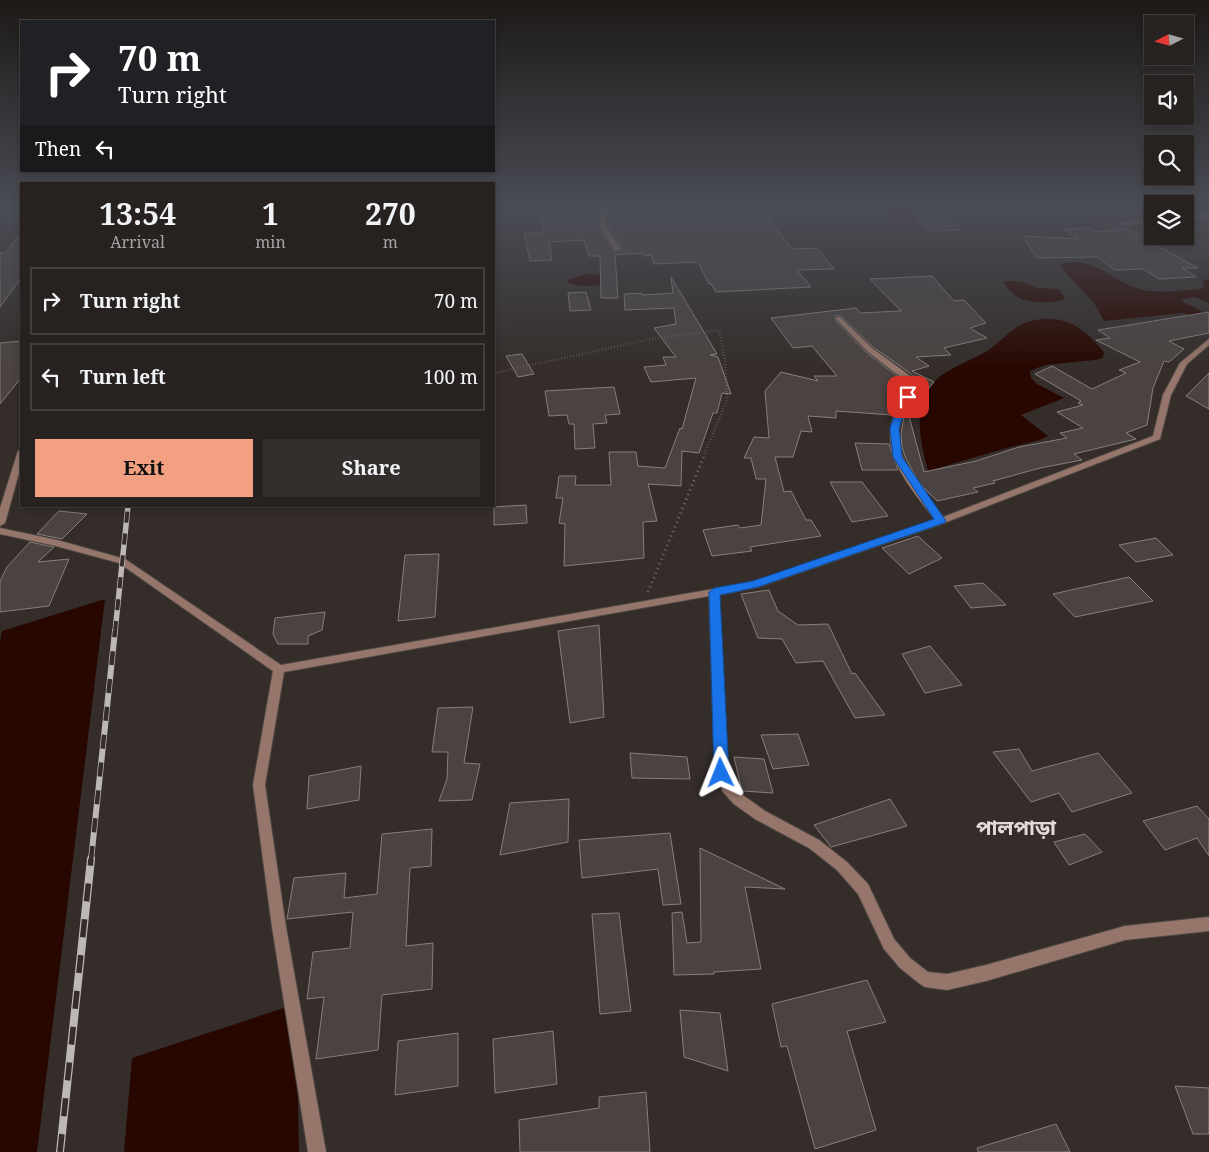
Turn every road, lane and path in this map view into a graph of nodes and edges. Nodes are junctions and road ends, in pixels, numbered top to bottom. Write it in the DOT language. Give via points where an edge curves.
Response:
graph roads {
  1 [pos="838,318"];
  2 [pos="1209,341"];
  3 [pos="495,373"];
  4 [pos="20,456"];
  5 [pos="941,521"];
  6 [pos="0,523"];
  7 [pos="0,531"];
  8 [pos="714,592"];
  9 [pos="643,604"];
  10 [pos="279,669"];
  11 [pos="1209,924"];
  12 [pos="317,1152"];
  1 -- 5 [label="street" via="873,353 915,385 894,428 897,457"];
  2 -- 5 [label="street" via="1184,363 1166,395 1157,437"];
  3 -- 9 [label="path" via="651,339 719,330 727,400"];
  4 -- 6 [label="street"];
  5 -- 8 [label="street" via="754,585"];
  7 -- 10 [label="street" via="122,561"];
  8 -- 9 [label="street"];
  8 -- 11 [label="street" via="721,773 728,788 760,815 814,844 842,866 863,889 889,944 925,979 947,982 1125,933"];
  9 -- 10 [label="street"];
  10 -- 12 [label="street" via="259,785 278,927"];
}
